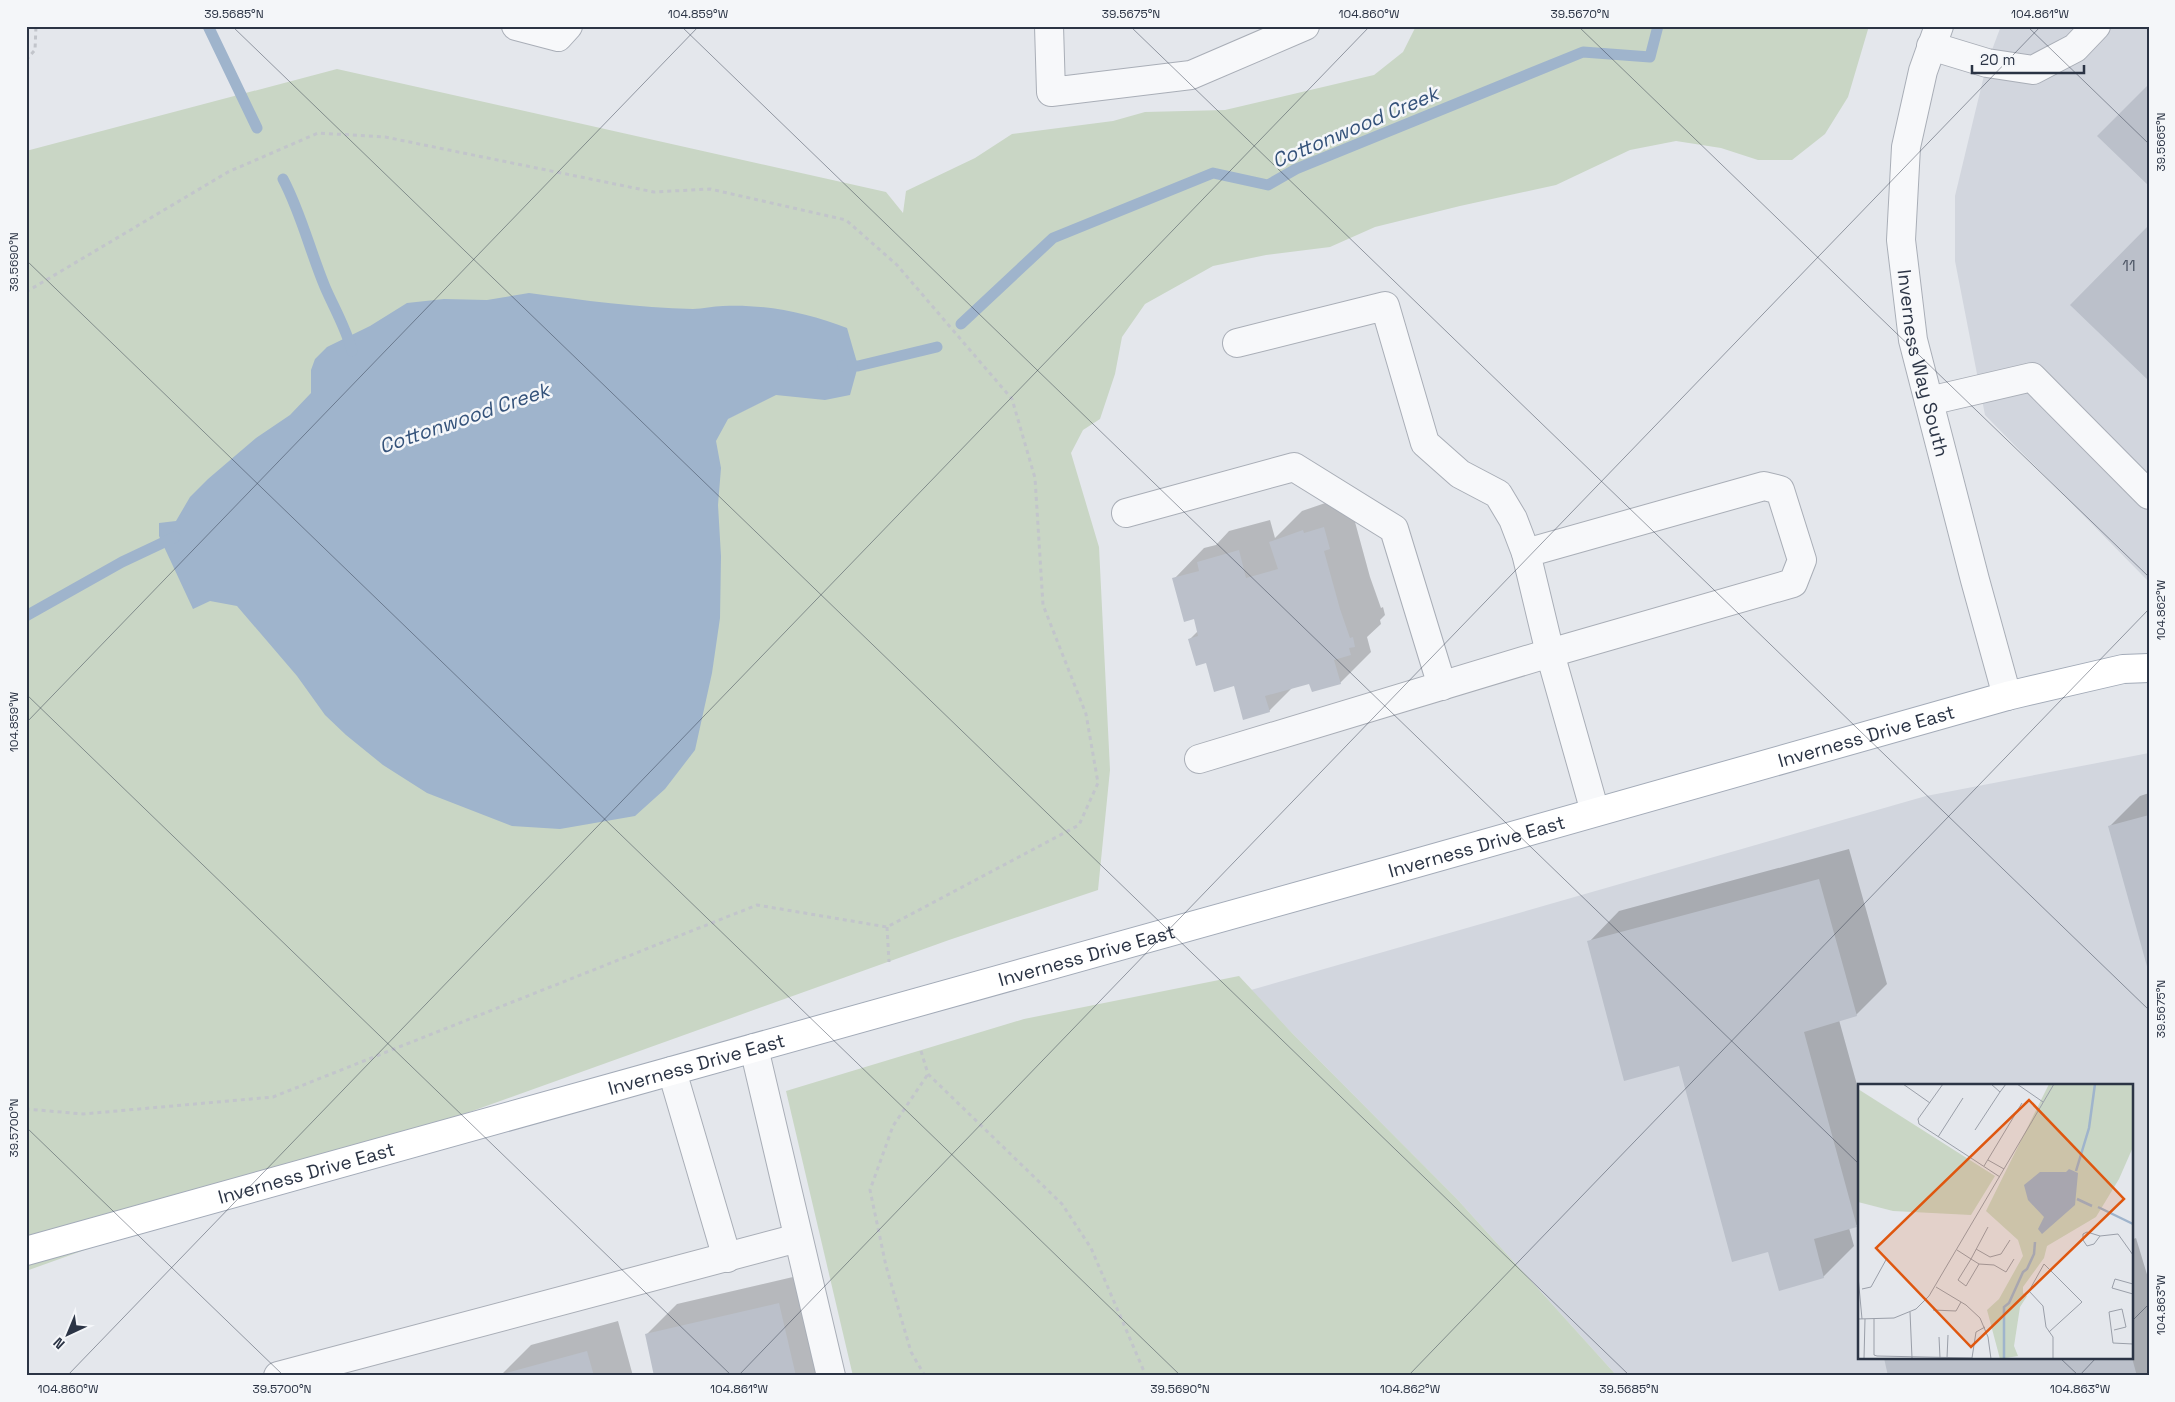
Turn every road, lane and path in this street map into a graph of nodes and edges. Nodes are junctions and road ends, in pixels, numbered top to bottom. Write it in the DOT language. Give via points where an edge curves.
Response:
graph roads {
  1 [pos="36,26"];
  2 [pos="516,26"];
  3 [pos="568,26"];
  4 [pos="1049,26"];
  5 [pos="1305,26"];
  6 [pos="2096,26"];
  7 [pos="1935,36"];
  8 [pos="26,60"];
  9 [pos="26,292"];
  10 [pos="1237,343"];
  11 [pos="1929,401"];
  12 [pos="2149,495"];
  13 [pos="1126,513"];
  14 [pos="1526,552"];
  15 [pos="1550,653"];
  16 [pos="2149,668"];
  17 [pos="1442,686"];
  18 [pos="2007,696"];
  19 [pos="1199,759"];
  20 [pos="1595,812"];
  21 [pos="887,927"];
  22 [pos="889,962"];
  23 [pos="754,1048"];
  24 [pos="921,1051"];
  25 [pos="672,1071"];
  26 [pos="928,1074"];
  27 [pos="26,1109"];
  28 [pos="798,1238"];
  29 [pos="26,1251"];
  30 [pos="727,1258"];
  31 [pos="278,1376"];
  32 [pos="830,1376"];
  33 [pos="925,1376"];
  34 [pos="1146,1376"];
  1 -- 8 [label="path" via="35,50"];
  2 -- 3 [label="street" via="558,37"];
  4 -- 5 [label="street" via="1050,92 1190,75"];
  6 -- 7 [label="street" via="2075,48 2032,70 1987,63"];
  7 -- 11 [label="street, Inverness Way South" via="1923,71 1906,146 1900,240 1913,340"];
  9 -- 21 [label="path" via="228,172 318,133 385,137 654,192 710,190 846,220 897,265 1012,398 1035,478 1043,605 1086,714 1098,783 1079,825"];
  10 -- 14 [label="street" via="1385,306 1425,443 1460,474 1498,494 1513,518"];
  11 -- 12 [label="street" via="2032,377"];
  11 -- 18 [label="street, Inverness Way South"];
  13 -- 17 [label="street" via="1294,468 1394,529"];
  14 -- 15 [label="street"];
  14 -- 15 [label="street" via="1764,486 1780,490 1802,560 1793,583"];
  15 -- 17 [label="street"];
  15 -- 20 [label="street"];
  16 -- 18 [label="main road, Inverness Drive East" via="2123,669"];
  17 -- 19 [label="street"];
  18 -- 20 [label="main road, Inverness Drive East"];
  20 -- 23 [label="main road, Inverness Drive East"];
  21 -- 22 [label="path"];
  21 -- 27 [label="path" via="757,905 273,1097 83,1114"];
  23 -- 25 [label="main road, Inverness Drive East"];
  23 -- 28 [label="street"];
  24 -- 26 [label="path"];
  25 -- 29 [label="main road, Inverness Drive East"];
  25 -- 30 [label="street"];
  26 -- 33 [label="path" via="893,1126 870,1190 886,1266 912,1352"];
  26 -- 34 [label="path" via="1062,1204 1091,1248"];
  28 -- 30 [label="street"];
  28 -- 32 [label="street"];
  30 -- 31 [label="street"];
}
